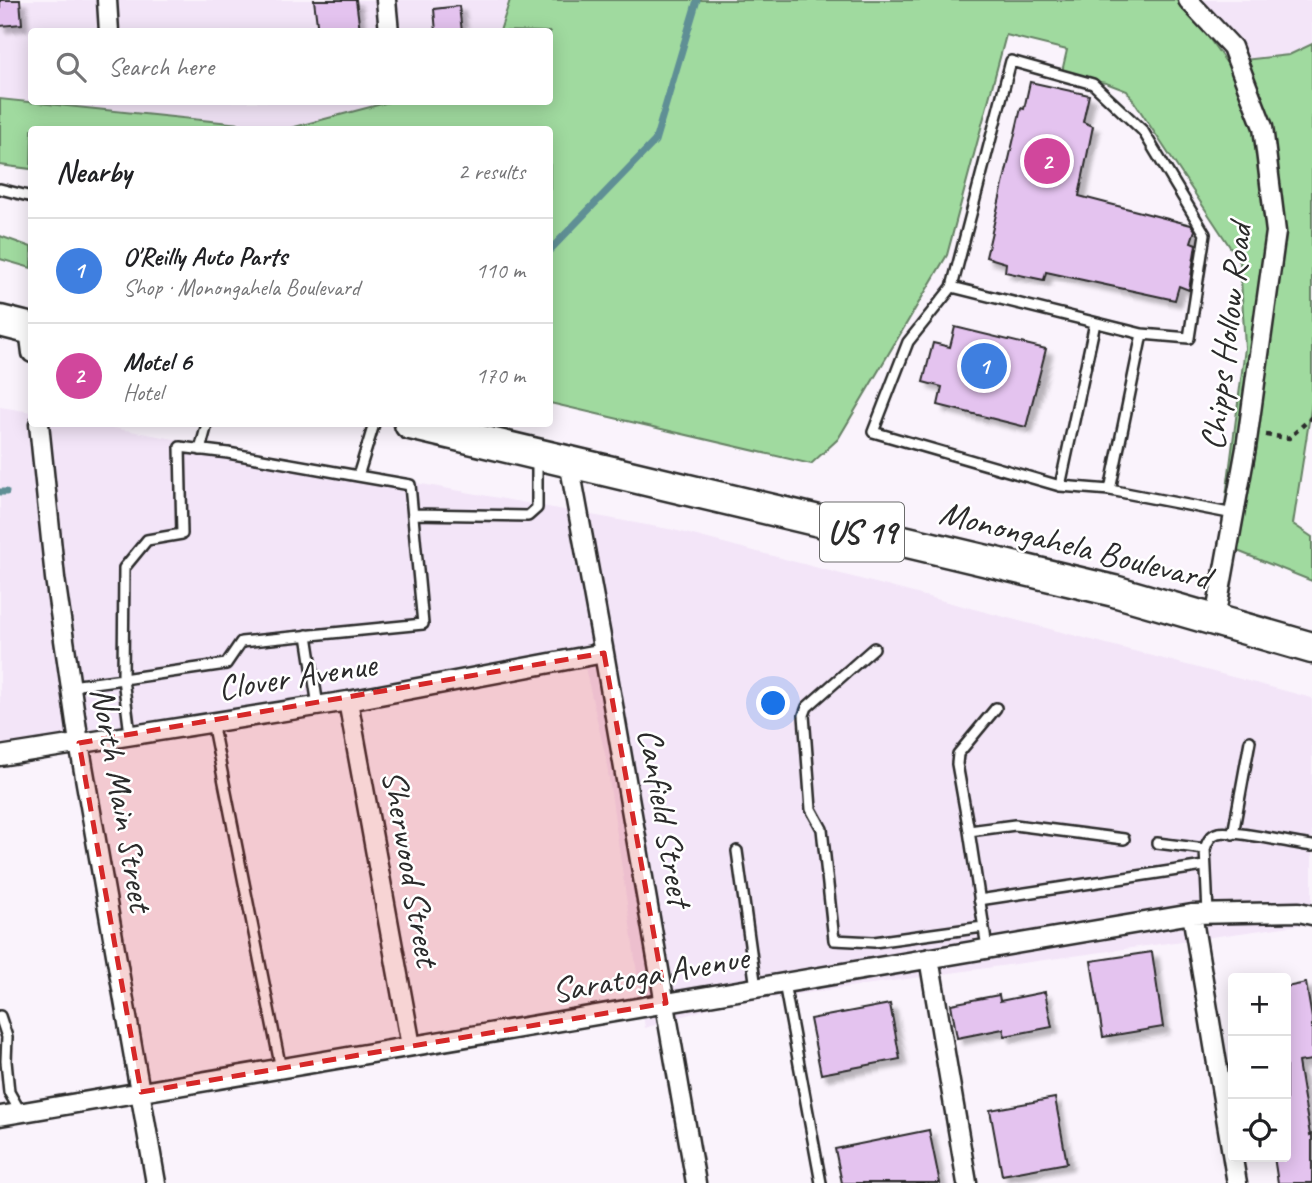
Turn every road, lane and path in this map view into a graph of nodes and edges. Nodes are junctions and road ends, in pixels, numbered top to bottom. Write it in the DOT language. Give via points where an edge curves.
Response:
graph roads {
  1 [pos="107,0"];
  2 [pos="386,0"];
  3 [pos="1188,0"];
  4 [pos="109,28"];
  5 [pos="389,28"];
  6 [pos="0,189"];
  7 [pos="28,196"];
  8 [pos="952,288"];
  9 [pos="0,321"];
  10 [pos="1095,323"];
  11 [pos="1142,334"];
  12 [pos="28,335"];
  13 [pos="1312,417"];
  14 [pos="39,427"];
  15 [pos="206,427"];
  16 [pos="373,427"];
  17 [pos="422,427"];
  18 [pos="1248,432"];
  19 [pos="200,450"];
  20 [pos="537,455"];
  21 [pos="569,463"];
  22 [pos="358,476"];
  23 [pos="1060,486"];
  24 [pos="1110,491"];
  25 [pos="413,514"];
  26 [pos="1234,514"];
  27 [pos="1215,619"];
  28 [pos="307,635"];
  29 [pos="874,648"];
  30 [pos="1312,649"];
  31 [pos="604,653"];
  32 [pos="123,679"];
  33 [pos="71,686"];
  34 [pos="348,701"];
  35 [pos="318,706"];
  36 [pos="996,708"];
  37 [pos="212,722"];
  38 [pos="130,734"];
  39 [pos="1250,741"];
  40 [pos="79,743"];
  41 [pos="0,756"];
  42 [pos="969,831"];
  43 [pos="1233,834"];
  44 [pos="1124,839"];
  45 [pos="1157,843"];
  46 [pos="1312,846"];
  47 [pos="1205,849"];
  48 [pos="737,851"];
  49 [pos="1204,866"];
  50 [pos="979,900"];
  51 [pos="1200,914"];
  52 [pos="1312,915"];
  53 [pos="984,927"];
  54 [pos="986,948"];
  55 [pos="929,958"];
  56 [pos="784,983"];
  57 [pos="756,988"];
  58 [pos="666,1003"];
  59 [pos="0,1016"];
  60 [pos="411,1046"];
  61 [pos="281,1069"];
  62 [pos="141,1092"];
  63 [pos="22,1113"];
  64 [pos="0,1116"];
  65 [pos="156,1183"];
  66 [pos="696,1183"];
  67 [pos="821,1183"];
  68 [pos="967,1183"];
  69 [pos="1237,1183"];
  1 -- 4 [label="street"];
  2 -- 5 [label="street"];
  3 -- 18 [label="street, Chipps Hollow Road" via="1232,47 1263,127 1276,233"];
  6 -- 7 [label="lane"];
  8 -- 10 [label="lane"];
  8 -- 11 [label="lane" via="1011,61 1093,84 1143,131 1205,234 1189,338"];
  8 -- 23 [label="lane" via="908,342 873,432"];
  9 -- 12 [label="main road"];
  10 -- 11 [label="lane"];
  10 -- 23 [label="lane"];
  11 -- 24 [label="lane"];
  13 -- 18 [label="path" via="1289,439"];
  14 -- 33 [label="street, North Main Street"];
  15 -- 19 [label="lane"];
  16 -- 22 [label="lane"];
  17 -- 20 [label="main road, Monongahela Boulevard / US 19"];
  18 -- 26 [label="street, Chipps Hollow Road"];
  19 -- 22 [label="lane"];
  19 -- 32 [label="lane" via="180,447 182,534 147,540 124,568"];
  20 -- 21 [label="main road, Monongahela Boulevard / US 19"];
  20 -- 25 [label="lane" via="537,508 528,516"];
  21 -- 27 [label="main road, Monongahela Boulevard / US 19"];
  21 -- 31 [label="street, Canfield Street"];
  22 -- 25 [label="lane" via="410,485"];
  23 -- 24 [label="lane"];
  24 -- 26 [label="lane"];
  25 -- 28 [label="lane" via="423,624"];
  26 -- 27 [label="street, Chipps Hollow Road"];
  27 -- 30 [label="main road, Monongahela Boulevard / US 19"];
  28 -- 32 [label="lane" via="241,642 226,664"];
  28 -- 35 [label="lane"];
  29 -- 53 [label="lane" via="807,706 804,715 811,809 822,829 834,940 874,942"];
  31 -- 34 [label="street, Clover Avenue"];
  31 -- 58 [label="street, Canfield Street"];
  32 -- 33 [label="lane"];
  32 -- 38 [label="lane"];
  33 -- 40 [label="street, North Main Street"];
  34 -- 35 [label="street, Clover Avenue"];
  34 -- 60 [label="street, Sherwood Street"];
  35 -- 37 [label="street, Clover Avenue"];
  36 -- 42 [label="lane" via="958,754"];
  37 -- 38 [label="street, Clover Avenue"];
  37 -- 61 [label="lane"];
  38 -- 40 [label="street, Clover Avenue"];
  39 -- 43 [label="lane"];
  40 -- 41 [label="street, Clover Avenue"];
  40 -- 62 [label="street, North Main Street"];
  42 -- 44 [label="lane" via="1015,825"];
  42 -- 50 [label="lane"];
  43 -- 46 [label="lane"];
  43 -- 47 [label="lane" via="1214,834"];
  45 -- 47 [label="lane"];
  47 -- 49 [label="lane"];
  48 -- 57 [label="lane"];
  49 -- 50 [label="lane"];
  49 -- 51 [label="lane"];
  50 -- 53 [label="lane"];
  51 -- 52 [label="street, Saratoga Avenue"];
  51 -- 54 [label="street, Saratoga Avenue"];
  51 -- 69 [label="street"];
  53 -- 54 [label="lane"];
  54 -- 55 [label="street, Saratoga Avenue"];
  55 -- 56 [label="street, Saratoga Avenue"];
  55 -- 68 [label="street"];
  56 -- 57 [label="street, Saratoga Avenue"];
  56 -- 67 [label="lane"];
  57 -- 58 [label="street, Saratoga Avenue"];
  58 -- 60 [label="street, Saratoga Avenue"];
  58 -- 66 [label="street, Canfield Street"];
  59 -- 63 [label="lane" via="7,1037 9,1092"];
  60 -- 61 [label="street, Saratoga Avenue"];
  61 -- 62 [label="street, Saratoga Avenue"];
  62 -- 63 [label="street, Saratoga Avenue"];
  62 -- 65 [label="street, North Main Street"];
  63 -- 64 [label="street, Saratoga Avenue"];
}
